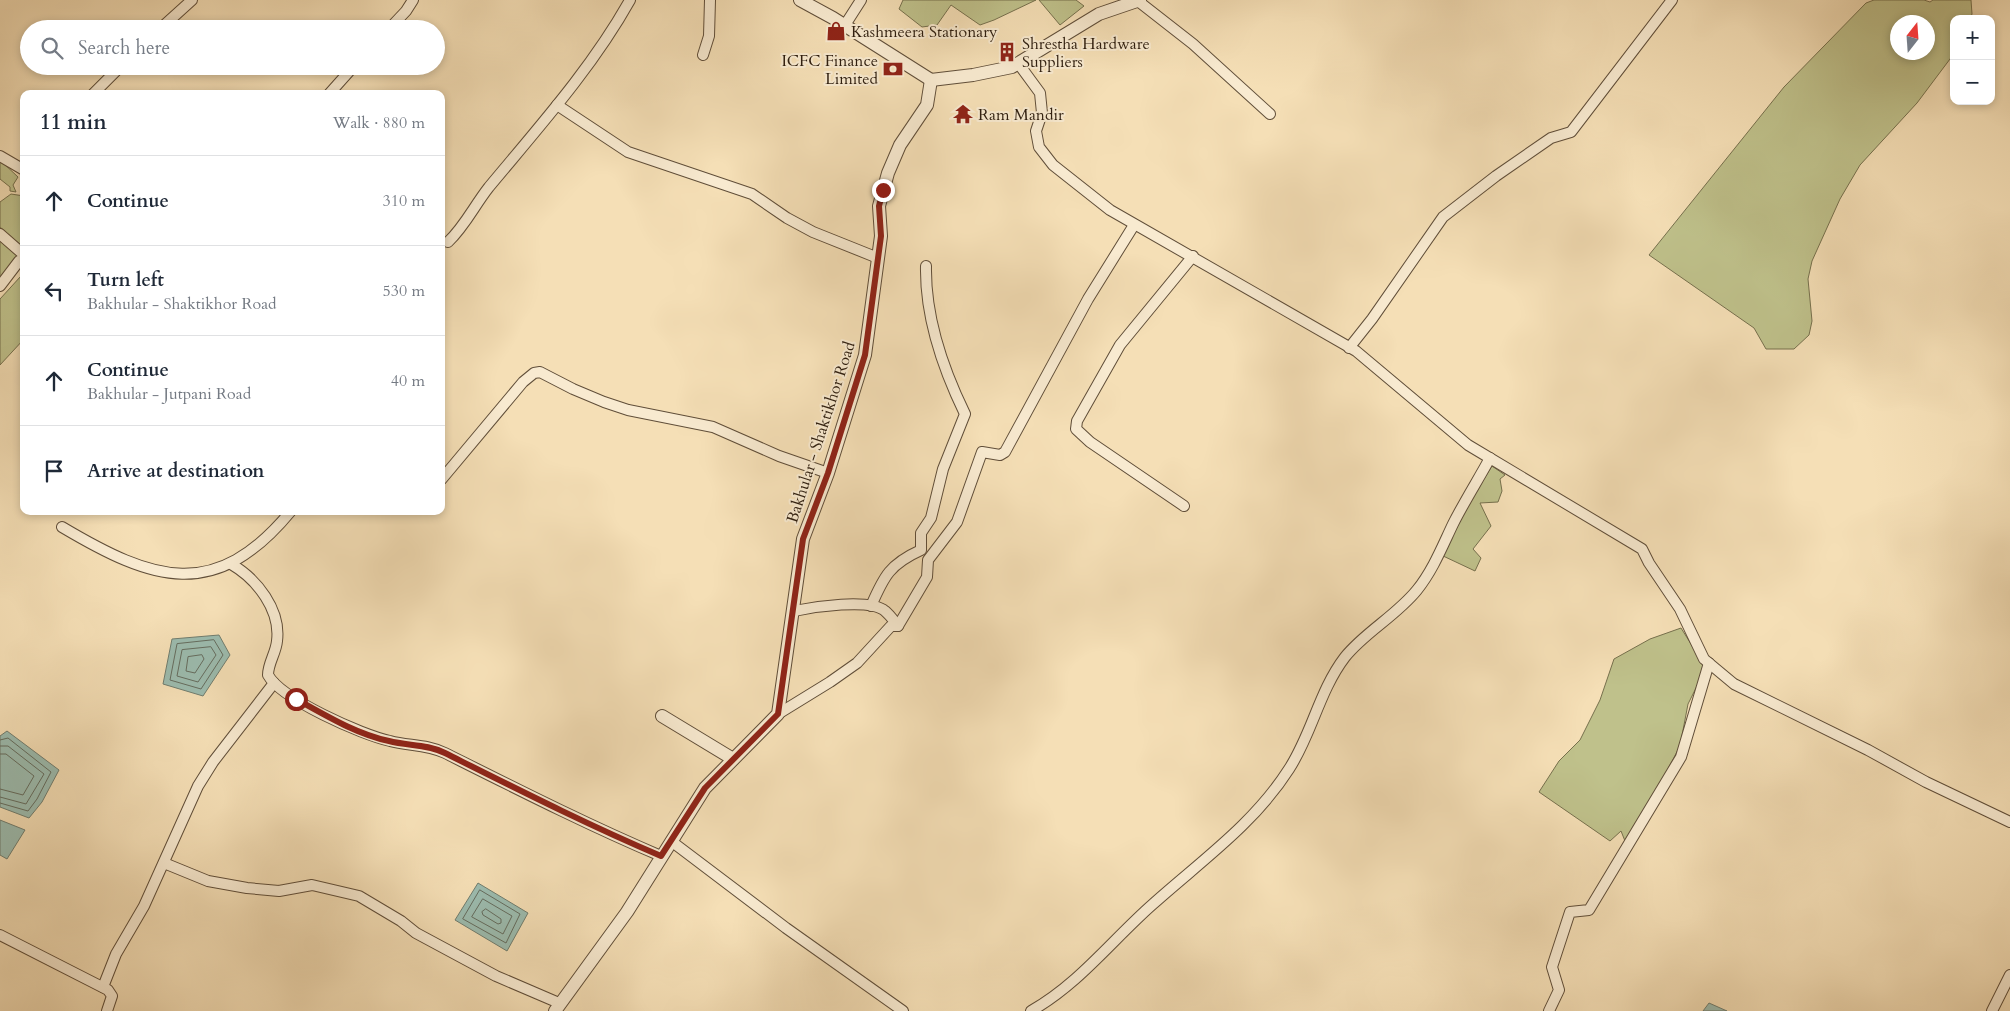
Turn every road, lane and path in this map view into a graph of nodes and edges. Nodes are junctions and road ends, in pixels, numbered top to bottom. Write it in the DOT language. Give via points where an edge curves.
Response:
graph roads {
  1 [pos="192,0"];
  2 [pos="413,0"];
  3 [pos="630,0"];
  4 [pos="710,0"];
  5 [pos="800,0"];
  6 [pos="861,0"];
  7 [pos="1139,0"];
  8 [pos="1672,0"];
  9 [pos="170,20"];
  10 [pos="398,20"];
  11 [pos="845,25"];
  12 [pos="703,55"];
  13 [pos="1018,63"];
  14 [pos="112,75"];
  15 [pos="346,75"];
  16 [pos="931,80"];
  17 [pos="97,90"];
  18 [pos="333,90"];
  19 [pos="557,105"];
  20 [pos="1270,114"];
  21 [pos="0,156"];
  22 [pos="20,168"];
  23 [pos="1134,225"];
  24 [pos="0,234"];
  25 [pos="448,242"];
  26 [pos="1193,256"];
  27 [pos="20,257"];
  28 [pos="878,258"];
  29 [pos="20,263"];
  30 [pos="926,266"];
  31 [pos="0,286"];
  32 [pos="1349,348"];
  33 [pos="1490,458"];
  34 [pos="828,473"];
  35 [pos="445,475"];
  36 [pos="1184,506"];
  37 [pos="279,515"];
  38 [pos="288,515"];
  39 [pos="282,522"];
  40 [pos="62,527"];
  41 [pos="231,564"];
  42 [pos="872,606"];
  43 [pos="794,611"];
  44 [pos="898,626"];
  45 [pos="1709,664"];
  46 [pos="274,683"];
  47 [pos="778,714"];
  48 [pos="662,716"];
  49 [pos="733,759"];
  50 [pos="2010,822"];
  51 [pos="671,841"];
  52 [pos="661,856"];
  53 [pos="164,863"];
  54 [pos="0,935"];
  55 [pos="2010,975"];
  56 [pos="103,987"];
  57 [pos="557,1007"];
  58 [pos="107,1011"];
  59 [pos="903,1011"];
  60 [pos="1031,1011"];
  61 [pos="1549,1011"];
  62 [pos="1992,1011"];
  1 -- 9 [label="street"];
  2 -- 10 [label="street"];
  3 -- 19 [label="street"];
  4 -- 12 [label="street" via="709,36"];
  5 -- 11 [label="street"];
  6 -- 11 [label="street"];
  7 -- 13 [label="street" via="1100,14"];
  7 -- 20 [label="street"];
  8 -- 32 [label="street" via="1571,132 1551,138 1443,217"];
  11 -- 16 [label="street"];
  13 -- 16 [label="street" via="973,75"];
  13 -- 23 [label="street" via="1040,93 1042,113 1036,131 1038,147 1053,165"];
  14 -- 17 [label="street"];
  15 -- 18 [label="street"];
  16 -- 28 [label="street, Bakhular - Shaktikhor Road" via="923,115 907,134 888,173 879,206 881,236"];
  19 -- 25 [label="street" via="483,195 462,229"];
  19 -- 28 [label="street" via="628,152 752,194 804,228"];
  21 -- 22 [label="street"];
  23 -- 26 [label="street"];
  23 -- 44 [label="street" via="1088,299 1006,452 1000,455 982,452 957,522 928,560 927,577"];
  24 -- 27 [label="street"];
  26 -- 32 [label="street"];
  26 -- 36 [label="street" via="1120,346 1077,421 1076,429"];
  28 -- 34 [label="street, Bakhular - Shaktikhor Road" via="865,355"];
  29 -- 31 [label="street"];
  30 -- 42 [label="street" via="934,332 964,414 943,469 930,518 921,533 921,550 901,559 887,572"];
  32 -- 33 [label="street" via="1468,445"];
  33 -- 45 [label="street" via="1642,550 1680,609"];
  33 -- 60 [label="street" via="1416,592 1345,656 1326,688 1290,768 1273,791 1228,840 1152,905 1073,982"];
  34 -- 35 [label="street" via="779,456 714,427 604,402 540,372 523,382"];
  34 -- 43 [label="street, Bakhular - Shaktikhor Road" via="803,539"];
  37 -- 39 [label="street"];
  38 -- 39 [label="street"];
  39 -- 41 [label="street"];
  40 -- 41 [label="street" via="116,557 163,573 188,576"];
  41 -- 46 [label="street" via="266,598 275,616 277,641 268,675"];
  42 -- 43 [label="street" via="850,604"];
  42 -- 44 [label="street" via="884,609"];
  43 -- 47 [label="street, Bakhular - Shaktikhor Road"];
  44 -- 47 [label="street" via="891,626 857,663"];
  45 -- 50 [label="street" via="1734,684 1766,702"];
  45 -- 61 [label="street" via="1681,757 1589,910 1570,912 1552,967 1559,990"];
  46 -- 52 [label="street" via="337,721 390,741 419,744 444,752 547,805"];
  46 -- 53 [label="street" via="198,786"];
  47 -- 49 [label="street"];
  48 -- 49 [label="street"];
  49 -- 51 [label="street" via="705,788"];
  51 -- 52 [label="street"];
  51 -- 59 [label="street"];
  52 -- 57 [label="street" via="627,912"];
  53 -- 56 [label="street" via="135,924 116,954"];
  53 -- 57 [label="street" via="208,881 247,888 279,891 312,885 359,896 416,934"];
  54 -- 56 [label="street"];
  55 -- 62 [label="street"];
  56 -- 58 [label="street" via="112,996"];
}
